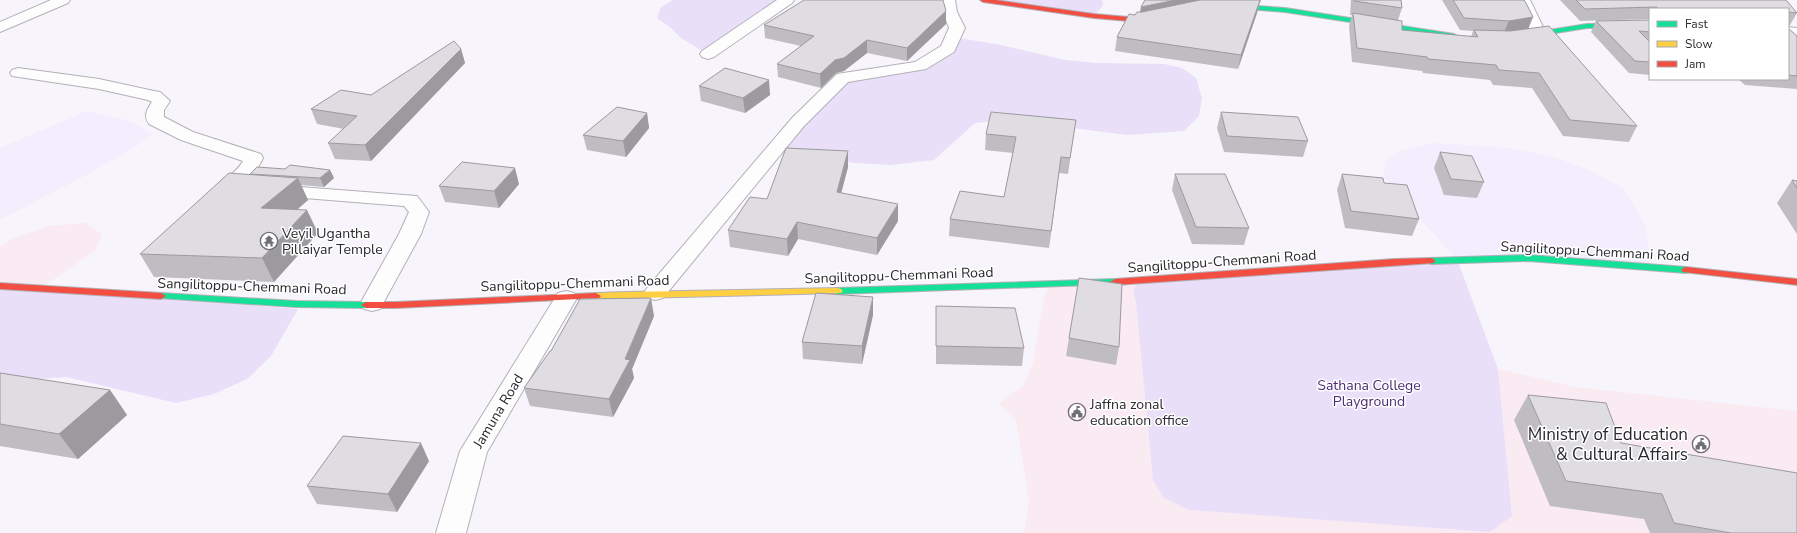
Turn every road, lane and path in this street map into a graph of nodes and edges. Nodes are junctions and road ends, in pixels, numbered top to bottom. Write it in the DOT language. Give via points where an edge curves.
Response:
graph roads {
  1 [pos="63,0"];
  2 [pos="787,0"];
  3 [pos="948,0"];
  4 [pos="983,0"];
  5 [pos="1523,0"];
  6 [pos="1220,5"];
  7 [pos="1162,16"];
  8 [pos="1649,25"];
  9 [pos="0,27"];
  10 [pos="1539,34"];
  11 [pos="1467,37"];
  12 [pos="1511,38"];
  13 [pos="708,54"];
  14 [pos="18,72"];
  15 [pos="1797,282"];
  16 [pos="0,286"];
  17 [pos="655,293"];
  18 [pos="566,298"];
  19 [pos="372,304"];
  20 [pos="451,533"];
  1 -- 9 [label="street"];
  2 -- 13 [label="street"];
  3 -- 17 [label="street" via="957,28 948,49 920,66 843,78 798,122"];
  4 -- 7 [label="main road" via="1094,16 1140,20"];
  5 -- 10 [label="street"];
  6 -- 11 [label="main road" via="1285,10 1444,36"];
  8 -- 10 [label="main road" via="1587,26"];
  10 -- 12 [label="main road"];
  14 -- 19 [label="street" via="99,84 154,96 161,100 155,110 155,120 187,136 254,158 246,173 226,188 410,200 419,212"];
  15 -- 17 [label="main road, Sangilitoppu-Chemmani Road" via="1652,266 1529,258 1394,262 1138,281 756,294"];
  16 -- 19 [label="main road, Sangilitoppu-Chemmani Road" via="296,304"];
  17 -- 18 [label="main road, Sangilitoppu-Chemmani Road"];
  18 -- 19 [label="main road, Sangilitoppu-Chemmani Road"];
  18 -- 20 [label="street, Jamuna Road" via="474,451"];
}
